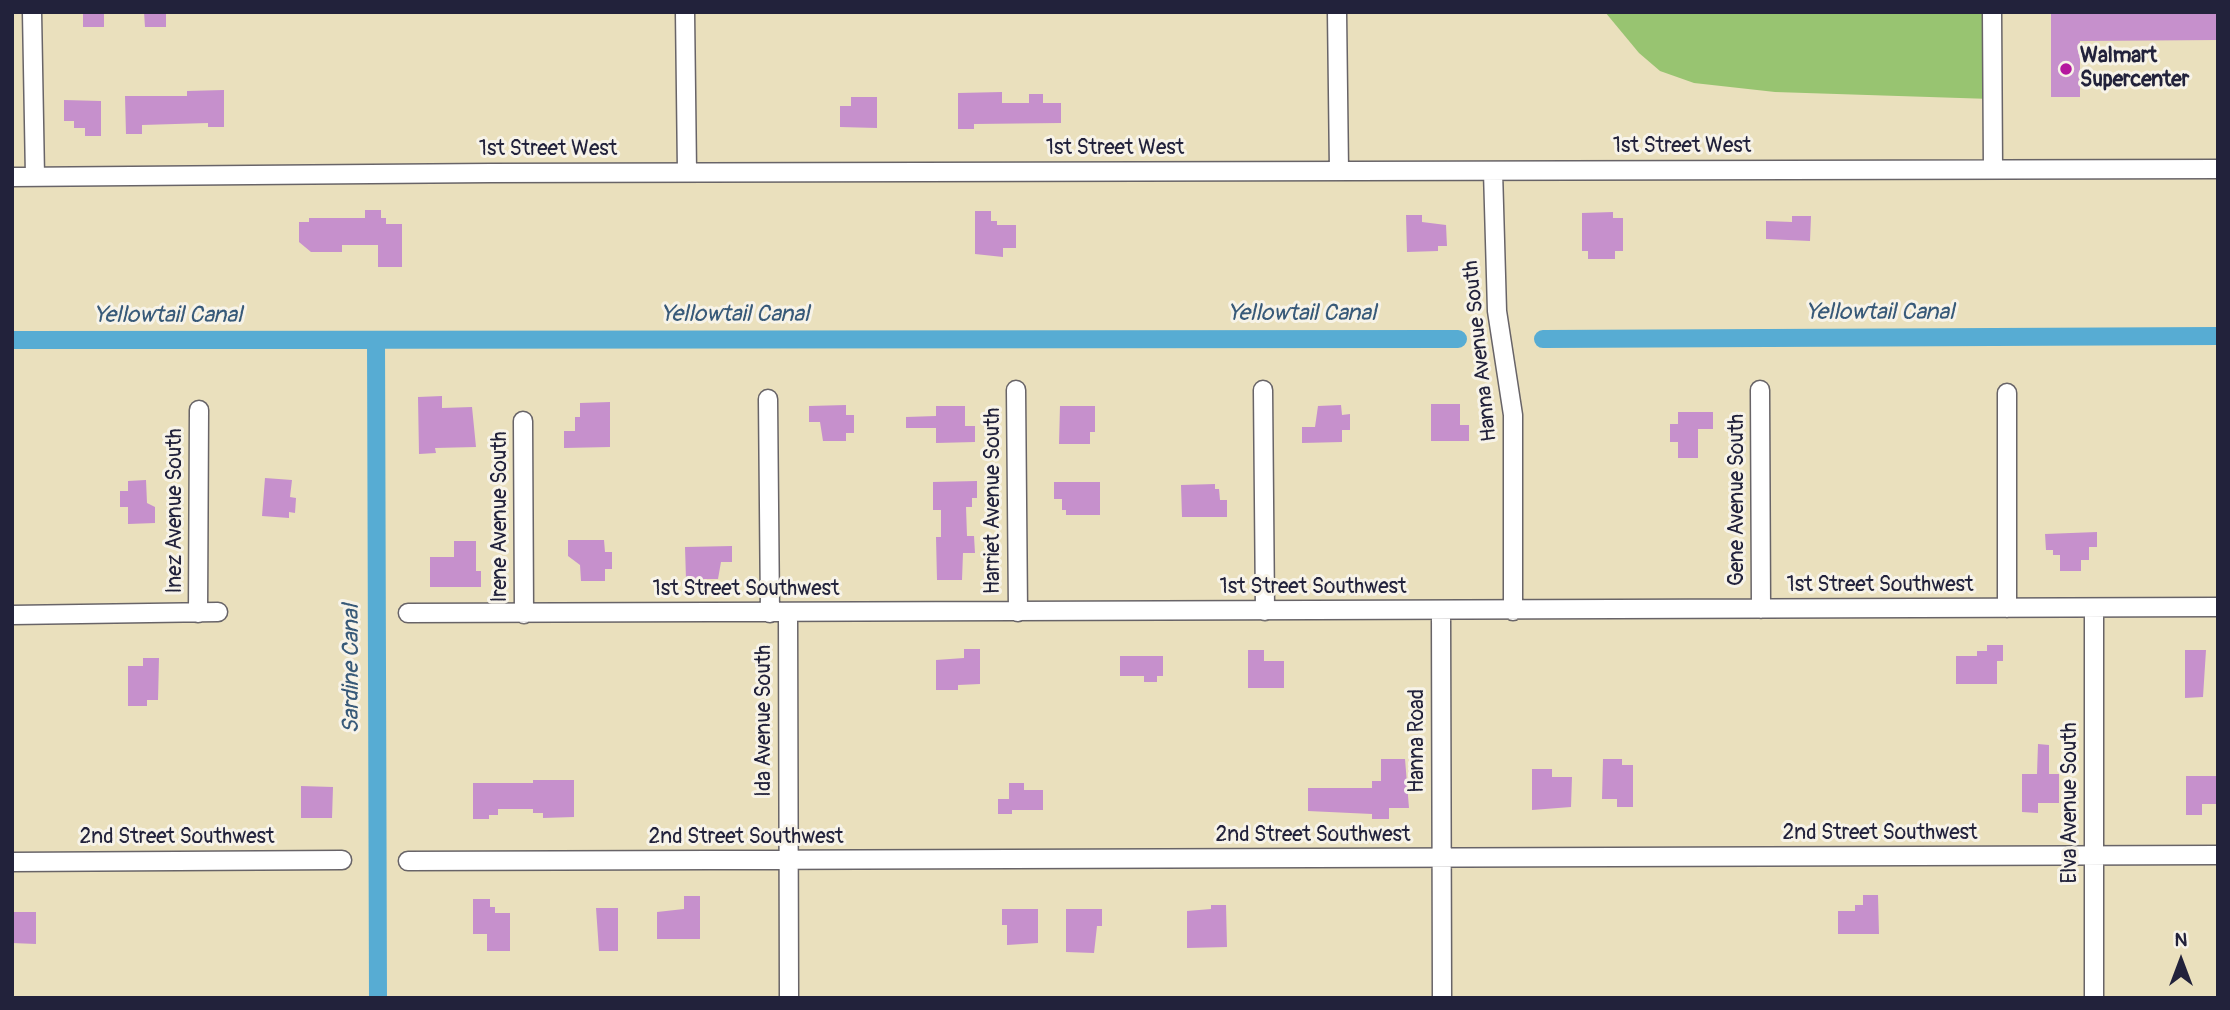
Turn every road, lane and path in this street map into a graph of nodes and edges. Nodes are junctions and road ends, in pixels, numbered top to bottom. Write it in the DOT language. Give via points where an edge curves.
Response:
graph roads {
  1 [pos="32,12"];
  2 [pos="685,12"];
  3 [pos="1338,12"];
  4 [pos="1992,12"];
  5 [pos="1993,169"];
  6 [pos="2218,169"];
  7 [pos="1339,171"];
  8 [pos="1493,171"];
  9 [pos="687,172"];
  10 [pos="12,177"];
  11 [pos="35,177"];
  12 [pos="1016,390"];
  13 [pos="1264,390"];
  14 [pos="1760,390"];
  15 [pos="2007,393"];
  16 [pos="768,399"];
  17 [pos="199,410"];
  18 [pos="523,421"];
  19 [pos="2218,607"];
  20 [pos="2007,608"];
  21 [pos="2094,608"];
  22 [pos="1761,609"];
  23 [pos="1265,611"];
  24 [pos="1441,611"];
  25 [pos="1513,611"];
  26 [pos="218,612"];
  27 [pos="1018,612"];
  28 [pos="198,613"];
  29 [pos="408,613"];
  30 [pos="779,613"];
  31 [pos="524,614"];
  32 [pos="12,615"];
  33 [pos="2218,855"];
  34 [pos="2094,856"];
  35 [pos="1441,858"];
  36 [pos="342,860"];
  37 [pos="408,861"];
  38 [pos="789,861"];
  39 [pos="12,862"];
  40 [pos="789,998"];
  41 [pos="1442,998"];
  42 [pos="2094,998"];
  1 -- 11 [label="street"];
  2 -- 9 [label="street"];
  3 -- 7 [label="street"];
  4 -- 5 [label="street"];
  5 -- 6 [label="street, 1st Street West"];
  5 -- 8 [label="street, 1st Street West"];
  7 -- 8 [label="street, 1st Street West"];
  7 -- 9 [label="street, 1st Street West"];
  8 -- 25 [label="street, Hanna Avenue South" via="1497,311 1513,415"];
  9 -- 11 [label="street, 1st Street West"];
  10 -- 11 [label="street, 1st Street West"];
  12 -- 27 [label="street, Harriet Avenue South"];
  13 -- 23 [label="street"];
  14 -- 22 [label="street, Gene Avenue South"];
  15 -- 20 [label="street"];
  16 -- 30 [label="street, Ida Avenue South"];
  17 -- 28 [label="street, Inez Avenue South"];
  18 -- 31 [label="street, Irene Avenue South"];
  19 -- 21 [label="street, 1st Street Southwest"];
  20 -- 21 [label="street, 1st Street Southwest"];
  20 -- 22 [label="street, 1st Street Southwest"];
  21 -- 34 [label="street, Elva Avenue South"];
  22 -- 25 [label="street, 1st Street Southwest"];
  23 -- 24 [label="street, 1st Street Southwest"];
  23 -- 27 [label="street, 1st Street Southwest"];
  24 -- 25 [label="street, 1st Street Southwest"];
  24 -- 35 [label="street, Hanna Road"];
  26 -- 28 [label="street"];
  27 -- 30 [label="street, 1st Street Southwest"];
  28 -- 32 [label="street"];
  29 -- 31 [label="street, 1st Street Southwest"];
  30 -- 31 [label="street, 1st Street Southwest"];
  30 -- 38 [label="street, Ida Avenue South"];
  33 -- 34 [label="street, 2nd Street Southwest"];
  34 -- 35 [label="street, 2nd Street Southwest"];
  34 -- 42 [label="street, Elva Avenue South"];
  35 -- 38 [label="street, 2nd Street Southwest"];
  35 -- 41 [label="street, Hanna Road"];
  36 -- 39 [label="street, 2nd Street Southwest"];
  37 -- 38 [label="street, 2nd Street Southwest"];
  38 -- 40 [label="street, Ida Avenue South"];
}
